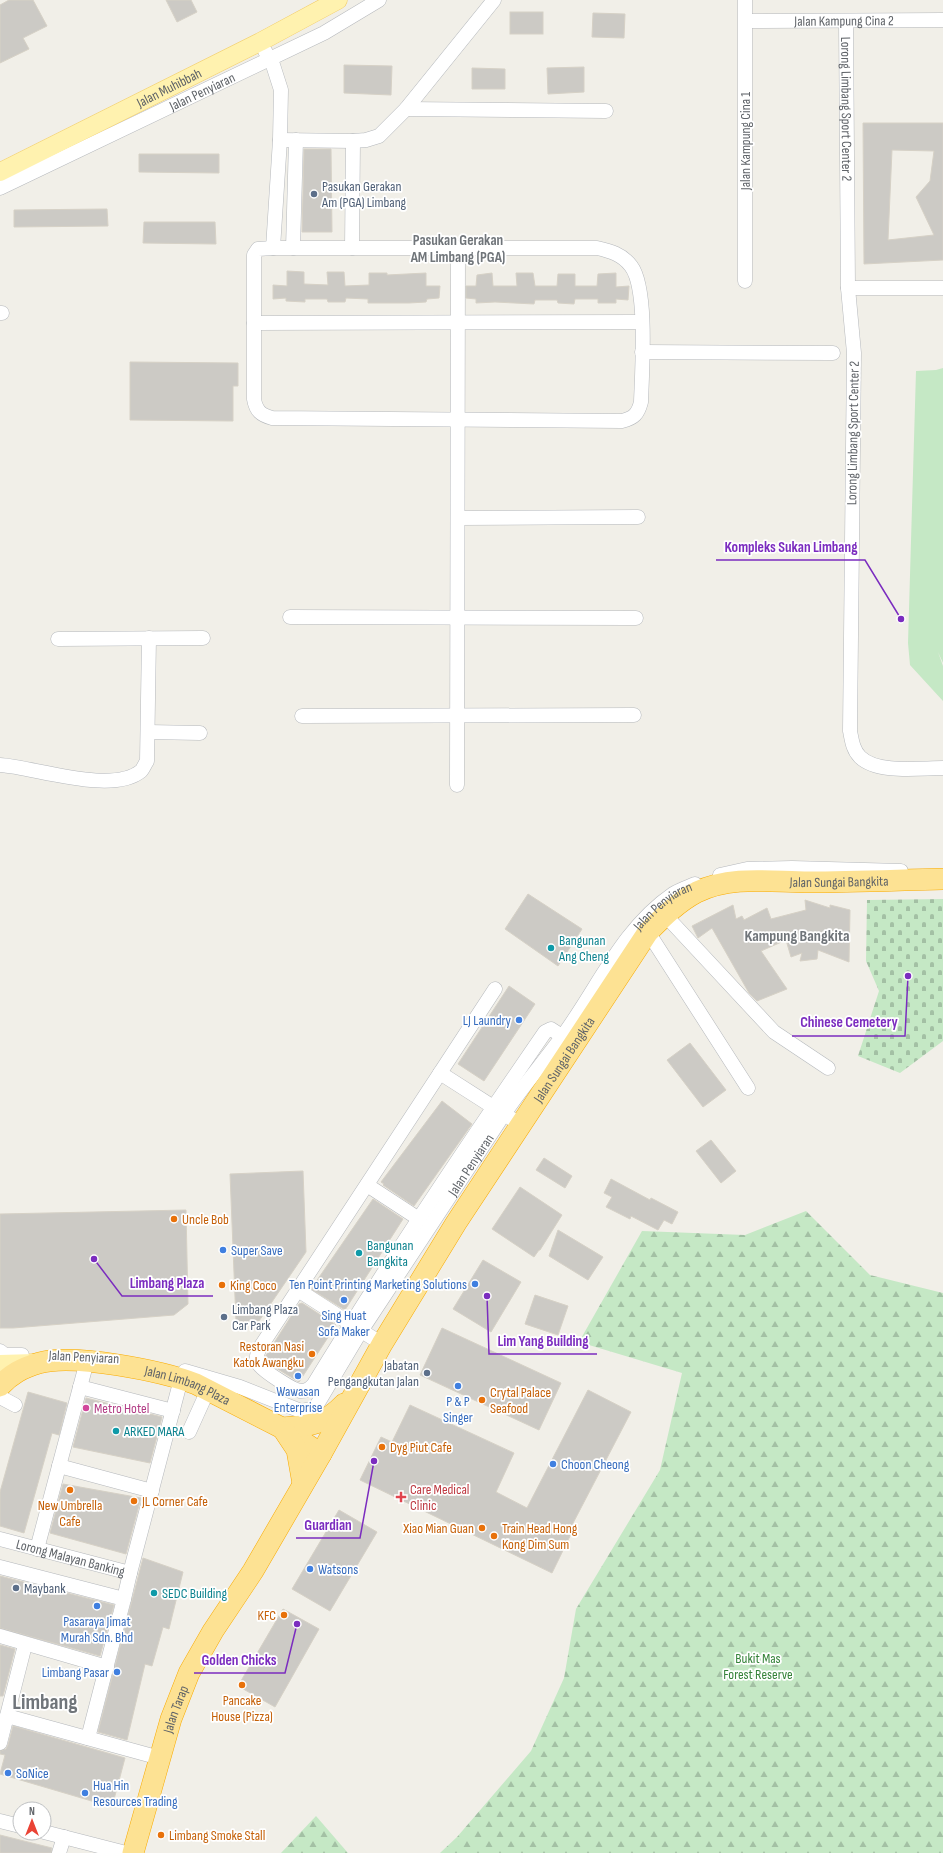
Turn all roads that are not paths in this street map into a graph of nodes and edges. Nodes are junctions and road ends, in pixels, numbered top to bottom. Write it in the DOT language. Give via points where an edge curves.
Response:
graph roads {
  1 [pos="338,0"];
  2 [pos="379,0"];
  3 [pos="494,0"];
  4 [pos="745,0"];
  5 [pos="746,20"];
  6 [pos="943,20"];
  7 [pos="846,21"];
  8 [pos="260,42"];
  9 [pos="270,58"];
  10 [pos="424,87"];
  11 [pos="406,109"];
  12 [pos="436,109"];
  13 [pos="606,111"];
  14 [pos="280,140"];
  15 [pos="296,140"];
  16 [pos="353,141"];
  17 [pos="0,172"];
  18 [pos="0,188"];
  19 [pos="273,248"];
  20 [pos="293,248"];
  21 [pos="352,248"];
  22 [pos="458,248"];
  23 [pos="745,281"];
  24 [pos="848,288"];
  25 [pos="943,288"];
  26 [pos="458,322"];
  27 [pos="642,322"];
  28 [pos="254,323"];
  29 [pos="642,352"];
  30 [pos="833,353"];
  31 [pos="458,419"];
  32 [pos="638,517"];
  33 [pos="458,518"];
  34 [pos="290,617"];
  35 [pos="458,618"];
  36 [pos="636,618"];
  37 [pos="148,638"];
  38 [pos="203,638"];
  39 [pos="58,639"];
  40 [pos="634,715"];
  41 [pos="302,716"];
  42 [pos="458,716"];
  43 [pos="148,732"];
  44 [pos="200,733"];
  45 [pos="0,765"];
  46 [pos="943,768"];
  47 [pos="458,785"];
  48 [pos="943,871"];
  49 [pos="943,879"];
  50 [pos="666,915"];
  51 [pos="648,932"];
  52 [pos="495,989"];
  53 [pos="568,1040"];
  54 [pos="828,1068"];
  55 [pos="440,1073"];
  56 [pos="748,1088"];
  57 [pos="518,1097"];
  58 [pos="506,1115"];
  59 [pos="367,1185"];
  60 [pos="419,1219"];
  61 [pos="298,1290"];
  62 [pos="356,1327"];
  63 [pos="382,1344"];
  64 [pos="0,1351"];
  65 [pos="86,1361"];
  66 [pos="39,1363"];
  67 [pos="0,1364"];
  68 [pos="181,1379"];
  69 [pos="0,1386"];
  70 [pos="80,1387"];
  71 [pos="208,1390"];
  72 [pos="354,1394"];
  73 [pos="0,1397"];
  74 [pos="15,1405"];
  75 [pos="173,1411"];
  76 [pos="282,1428"];
  77 [pos="189,1432"];
  78 [pos="321,1454"];
  79 [pos="59,1466"];
  80 [pos="303,1484"];
  81 [pos="152,1490"];
  82 [pos="0,1539"];
  83 [pos="37,1549"];
  84 [pos="0,1567"];
  85 [pos="130,1573"];
  86 [pos="124,1599"];
  87 [pos="0,1636"];
  88 [pos="26,1645"];
  89 [pos="107,1667"];
  90 [pos="7,1716"];
  91 [pos="88,1738"];
  92 [pos="0,1744"];
  93 [pos="160,1758"];
  94 [pos="0,1821"];
  95 [pos="12,1824"];
  96 [pos="52,1834"];
  97 [pos="64,1837"];
  98 [pos="96,1849"];
  99 [pos="59,1853"];
  100 [pos="126,1853"];
  101 [pos="133,1853"];
  1 -- 8 [label="main road, Jalan Muhibbah"];
  2 -- 9 [label="street, Jalan Penyiaran" via="324,33"];
  3 -- 10 [label="street"];
  4 -- 5 [label="street, Jalan Kampung Cina 1"];
  5 -- 7 [label="street, Jalan Kampung Cina 2"];
  5 -- 23 [label="street, Jalan Kampung Cina 1"];
  6 -- 7 [label="street, Jalan Kampung Cina 2"];
  7 -- 24 [label="street, Lorong Limbang Sport Center 2"];
  8 -- 9 [label="street"];
  8 -- 17 [label="main road, Jalan Muhibbah"];
  9 -- 14 [label="street" via="282,90"];
  9 -- 18 [label="street, Jalan Penyiaran"];
  10 -- 11 [label="street"];
  10 -- 12 [label="street"];
  11 -- 12 [label="street"];
  11 -- 16 [label="street" via="379,136"];
  12 -- 13 [label="street"];
  14 -- 15 [label="street"];
  14 -- 19 [label="street"];
  15 -- 16 [label="street"];
  15 -- 20 [label="street"];
  16 -- 21 [label="street"];
  19 -- 20 [label="street"];
  19 -- 28 [label="street" via="258,249 254,255"];
  20 -- 21 [label="street"];
  21 -- 22 [label="street"];
  22 -- 26 [label="street"];
  22 -- 27 [label="street" via="597,248 614,252 625,259 638,279"];
  24 -- 25 [label="street"];
  24 -- 46 [label="street, Lorong Limbang Sport Center 2" via="854,353 850,731 853,745 860,757 872,765 886,768"];
  26 -- 27 [label="street"];
  26 -- 28 [label="street"];
  26 -- 31 [label="street"];
  27 -- 29 [label="street"];
  28 -- 31 [label="street" via="254,399 256,408 263,415 272,418"];
  29 -- 30 [label="street"];
  29 -- 31 [label="street" via="641,402 639,411 632,418 622,421"];
  31 -- 33 [label="street"];
  32 -- 33 [label="street"];
  33 -- 35 [label="street"];
  34 -- 35 [label="street"];
  35 -- 36 [label="street"];
  35 -- 42 [label="street"];
  37 -- 38 [label="street"];
  37 -- 39 [label="street"];
  37 -- 43 [label="street"];
  40 -- 42 [label="street"];
  41 -- 42 [label="street"];
  42 -- 47 [label="street"];
  43 -- 44 [label="street"];
  43 -- 45 [label="street" via="147,761 142,771 119,780 62,777"];
  48 -- 53 [label="street, Jalan Penyiaran" via="747,869 712,877 674,893 648,914 621,946"];
  49 -- 50 [label="highway, Jalan Sungai Bangkita" via="726,882 697,892 672,908"];
  50 -- 51 [label="highway, Jalan Sungai Bangkita"];
  50 -- 54 [label="street" via="774,1032"];
  51 -- 53 [label="highway, Jalan Sungai Bangkita"];
  51 -- 56 [label="street"];
  52 -- 55 [label="street"];
  53 -- 57 [label="highway, Jalan Sungai Bangkita"];
  53 -- 57 [label="street" via="551,1029 545,1032"];
  55 -- 58 [label="street"];
  55 -- 59 [label="street"];
  57 -- 58 [label="highway, Jalan Sungai Bangkita"];
  57 -- 58 [label="street"];
  58 -- 60 [label="street"];
  58 -- 62 [label="street, Jalan Penyiaran"];
  58 -- 63 [label="highway, Jalan Sungai Bangkita" via="456,1223"];
  59 -- 60 [label="street"];
  59 -- 61 [label="street"];
  60 -- 62 [label="street"];
  61 -- 62 [label="street"];
  61 -- 62 [label="street" via="261,1346 257,1357 262,1368 294,1389 301,1391 314,1384"];
  62 -- 63 [label="street"];
  62 -- 64 [label="street, Jalan Penyiaran" via="315,1408 301,1410 240,1387 151,1363 117,1357 4,1355"];
  63 -- 72 [label="highway, Jalan Sungai Bangkita"];
  65 -- 66 [label="highway, Jalan Limbang Plaza" via="59,1360"];
  65 -- 68 [label="highway, Jalan Limbang Plaza"];
  65 -- 70 [label="street"];
  66 -- 67 [label="main road"];
  66 -- 69 [label="highway, Jalan Limbang Plaza" via="11,1374"];
  68 -- 71 [label="highway, Jalan Limbang Plaza"];
  68 -- 75 [label="street"];
  70 -- 75 [label="street"];
  70 -- 79 [label="street"];
  71 -- 76 [label="highway, Jalan Limbang Plaza"];
  71 -- 77 [label="street"];
  72 -- 76 [label="highway" via="334,1414 319,1423"];
  72 -- 78 [label="highway, Jalan Sungai Bangkita"];
  73 -- 74 [label="street"];
  75 -- 81 [label="street"];
  76 -- 78 [label="highway, Jalan Limbang Plaza"];
  76 -- 80 [label="highway" via="297,1450"];
  78 -- 80 [label="highway, Jalan Tarap"];
  79 -- 81 [label="street"];
  79 -- 83 [label="street"];
  80 -- 93 [label="highway, Jalan Tarap" via="253,1571 212,1631 189,1673 171,1719"];
  81 -- 85 [label="street"];
  82 -- 83 [label="street, Lorong Malayan Banking"];
  83 -- 85 [label="street, Lorong Malayan Banking"];
  84 -- 86 [label="street, Lorong Malayan Banking"];
  85 -- 86 [label="street, Lorong Malayan Banking"];
  86 -- 89 [label="street"];
  87 -- 88 [label="street"];
  88 -- 89 [label="street"];
  88 -- 90 [label="street"];
  89 -- 91 [label="street"];
  90 -- 91 [label="street"];
  90 -- 92 [label="street"];
  91 -- 93 [label="street"];
  93 -- 101 [label="highway, Jalan Tarap"];
  94 -- 95 [label="street"];
  96 -- 97 [label="street"];
  97 -- 98 [label="street"];
  97 -- 99 [label="street"];
  98 -- 100 [label="street"];
}
